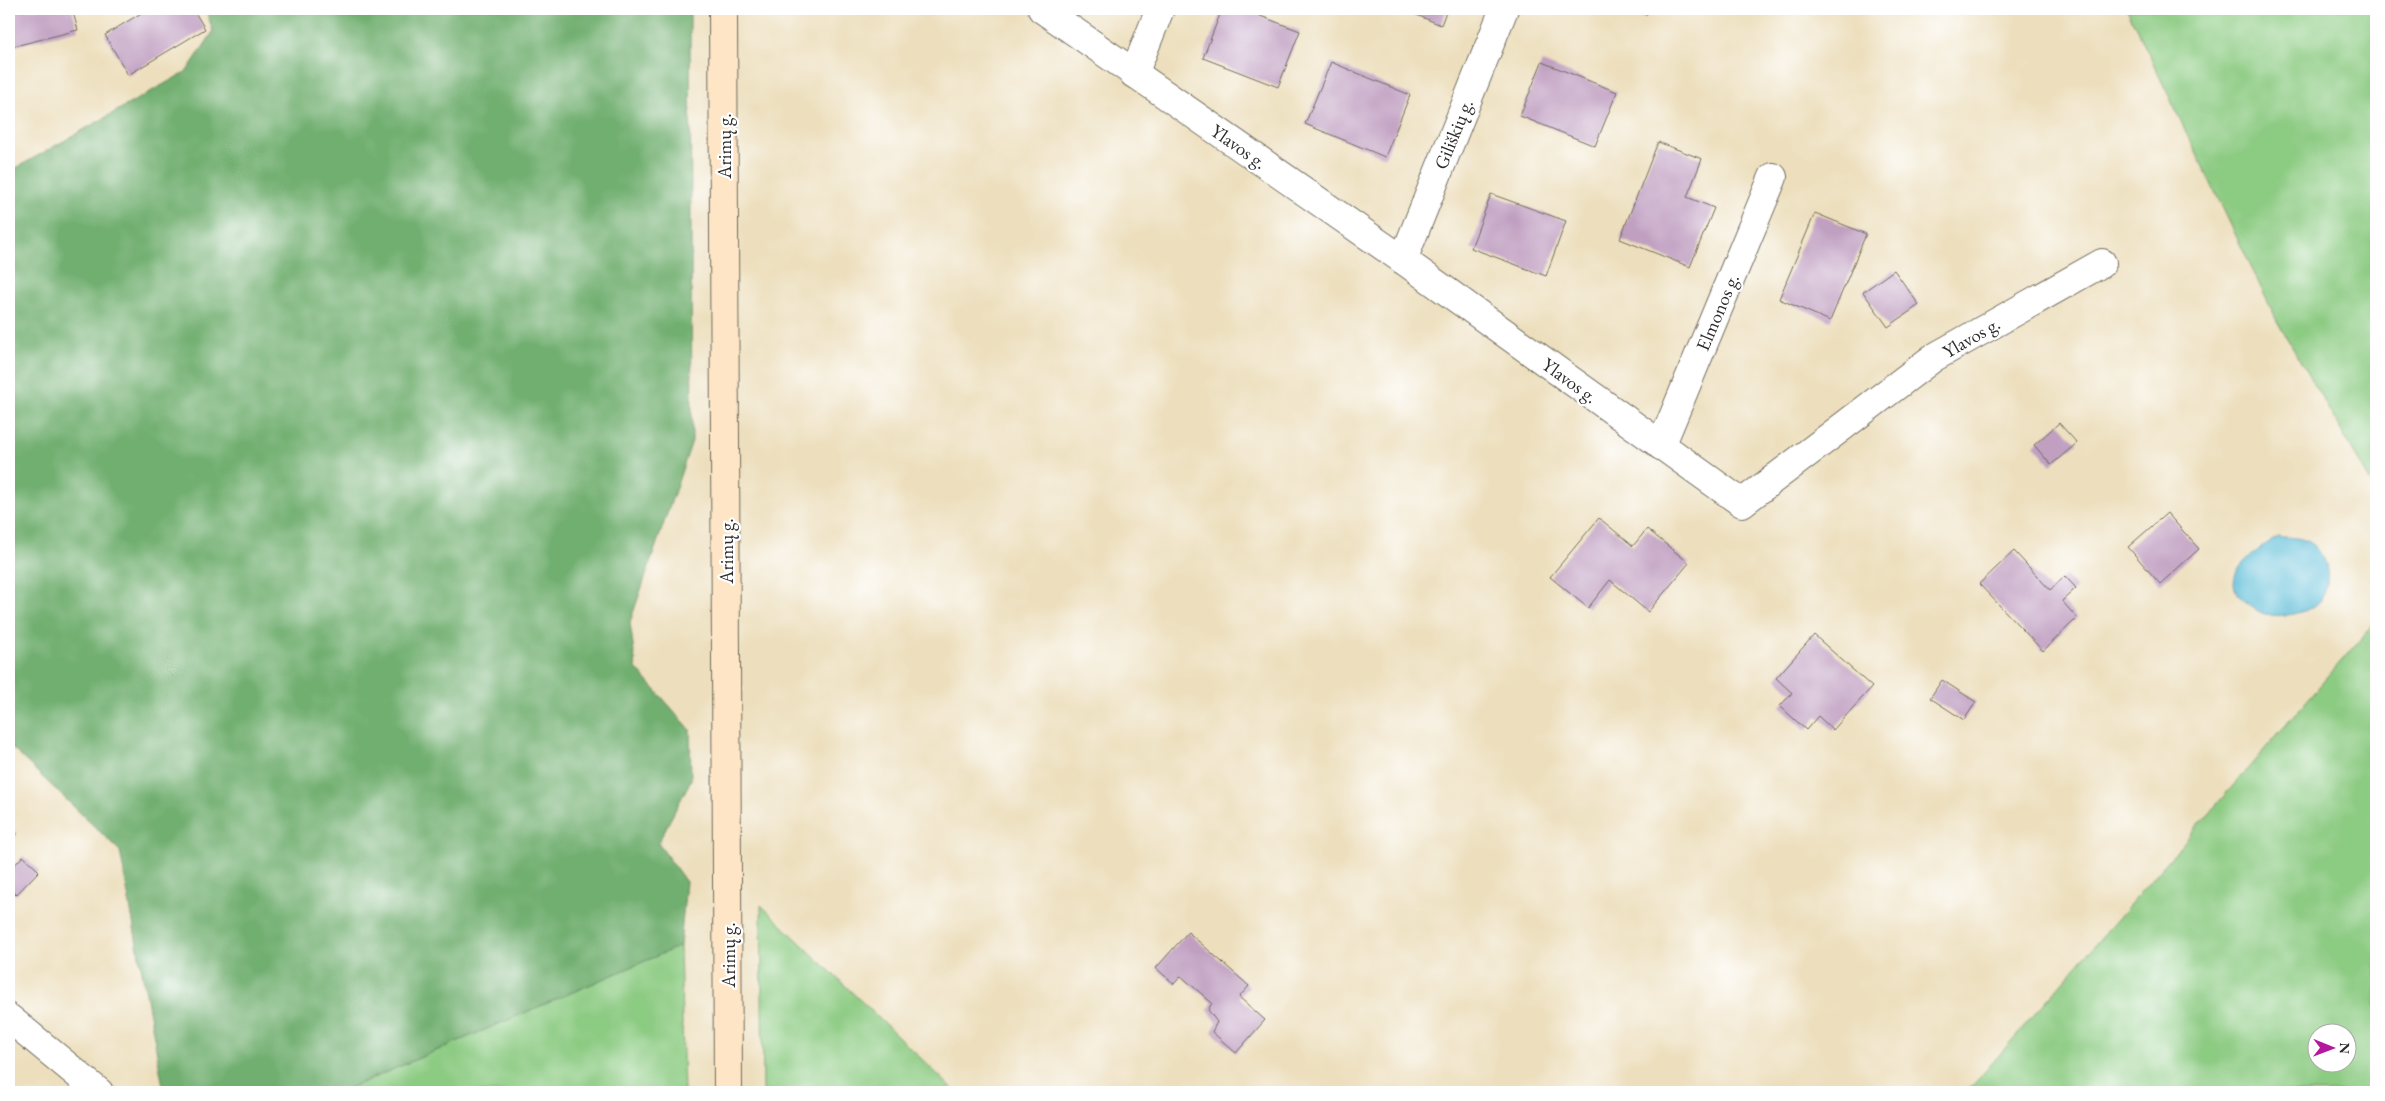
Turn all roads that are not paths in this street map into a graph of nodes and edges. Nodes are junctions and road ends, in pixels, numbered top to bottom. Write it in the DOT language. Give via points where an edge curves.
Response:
graph roads {
  1 [pos="723,9"];
  2 [pos="1042,9"];
  3 [pos="1160,9"];
  4 [pos="1504,9"];
  5 [pos="1134,74"];
  6 [pos="1773,177"];
  7 [pos="1402,260"];
  8 [pos="2102,263"];
  9 [pos="1661,446"];
  10 [pos="9,1018"];
  11 [pos="100,1092"];
  12 [pos="728,1092"];
  1 -- 12 [label="main road, Arimų g."];
  2 -- 5 [label="street, Ylavos g."];
  3 -- 5 [label="street"];
  4 -- 7 [label="street, Giliškių g."];
  5 -- 7 [label="street, Ylavos g."];
  6 -- 9 [label="street, Elmonos g."];
  7 -- 9 [label="street, Ylavos g."];
  8 -- 9 [label="street, Ylavos g." via="1933,358 1742,503"];
  10 -- 11 [label="street"];
}
